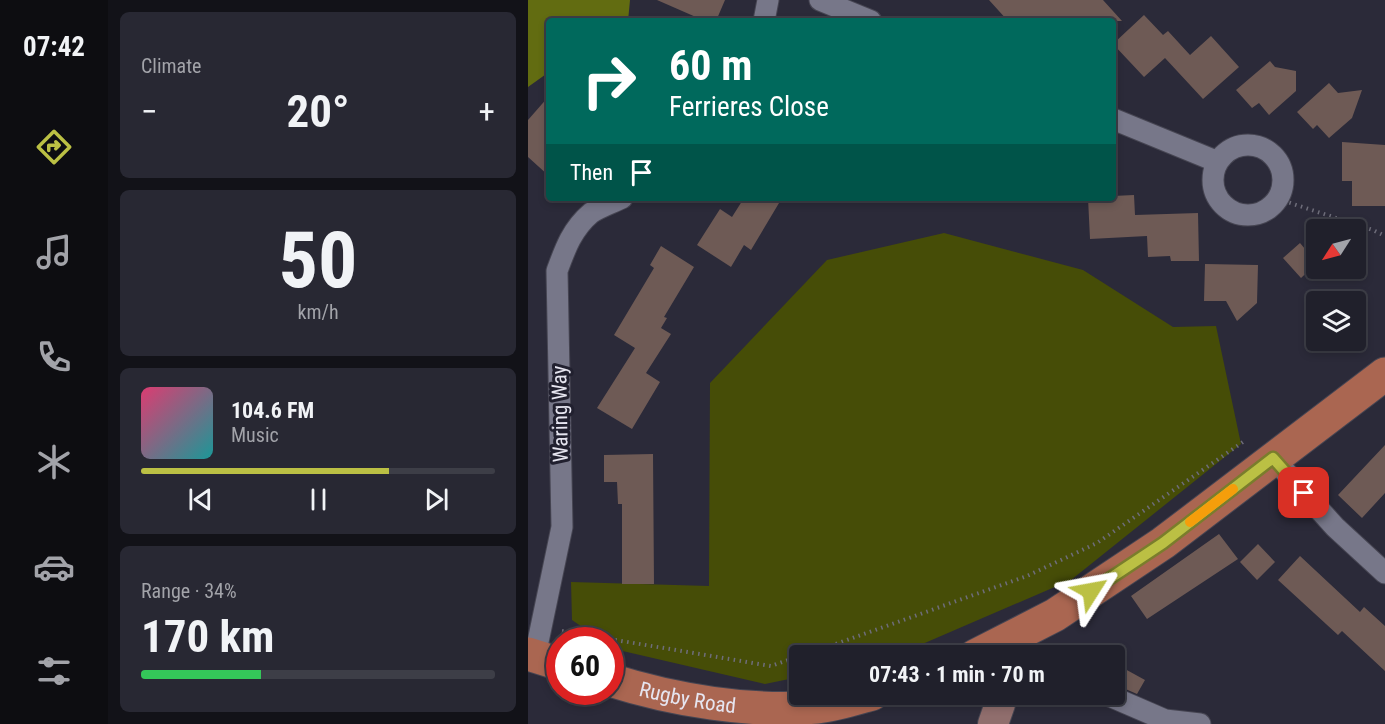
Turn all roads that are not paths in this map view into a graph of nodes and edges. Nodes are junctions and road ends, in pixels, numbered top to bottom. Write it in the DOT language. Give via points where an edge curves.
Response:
graph roads {
  1 [pos="768,0"];
  2 [pos="820,0"];
  3 [pos="765,18"];
  4 [pos="864,18"];
  5 [pos="1116,120"];
  6 [pos="1218,162"];
  7 [pos="616,201"];
  8 [pos="1385,374"];
  9 [pos="1262,447"];
  10 [pos="1385,573"];
  11 [pos="1003,645"];
  12 [pos="541,651"];
  13 [pos="624,685"];
  14 [pos="1125,703"];
  15 [pos="827,705"];
  16 [pos="1000,705"];
  17 [pos="993,724"];
  18 [pos="1200,724"];
  1 -- 3 [label="street"];
  2 -- 4 [label="street"];
  5 -- 6 [label="street"];
  6 -- 6 [label="street" via="1213,186 1225,207 1247,216 1270,208 1278,199 1282,189 1281,167 1266,150 1245,145 1234,148"];
  7 -- 12 [label="street, Waring Way" via="584,221 567,243 557,271 562,527"];
  8 -- 9 [label="main road"];
  9 -- 10 [label="street" via="1335,527"];
  9 -- 11 [label="main road" via="1163,543"];
  13 -- 15 [label="main road, Rugby Road" via="717,703 781,708"];
  14 -- 18 [label="street" via="1165,720"];
  16 -- 17 [label="street"];
}
